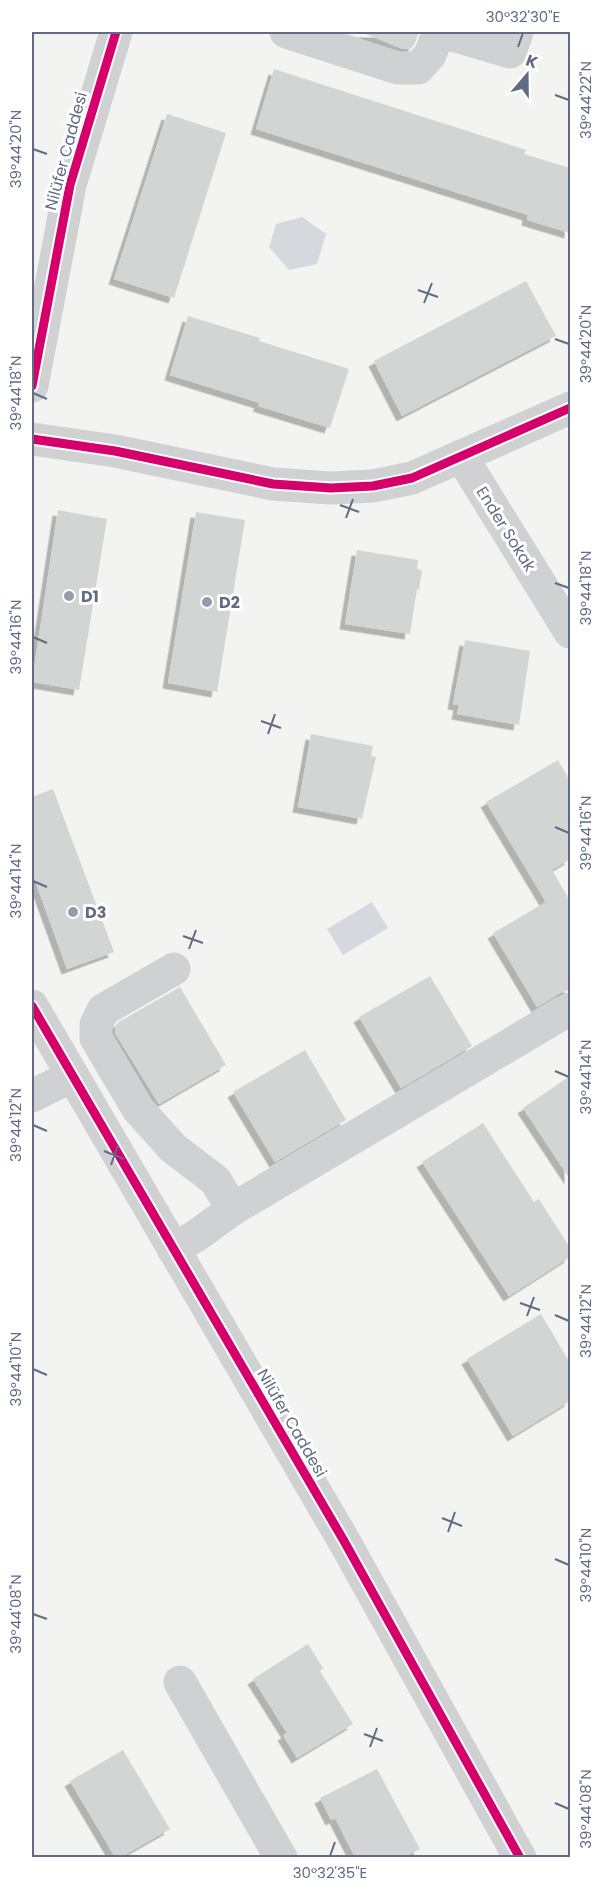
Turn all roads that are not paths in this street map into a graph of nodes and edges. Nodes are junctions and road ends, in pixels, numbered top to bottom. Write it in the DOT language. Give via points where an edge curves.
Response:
graph roads {
  1 [pos="116,32"];
  2 [pos="286,32"];
  3 [pos="517,32"];
  4 [pos="32,386"];
  5 [pos="570,408"];
  6 [pos="32,439"];
  7 [pos="461,456"];
  8 [pos="570,632"];
  9 [pos="174,969"];
  10 [pos="32,1006"];
  11 [pos="570,1009"];
  12 [pos="72,1076"];
  13 [pos="32,1096"];
  14 [pos="233,1209"];
  15 [pos="173,1249"];
  16 [pos="180,1683"];
  17 [pos="281,1857"];
  18 [pos="520,1857"];
  1 -- 4 [label="street, Nilüfer Caddesi" via="70,185"];
  2 -- 3 [label="street" via="398,68 418,68 430,55 437,36 452,35 510,52"];
  5 -- 7 [label="street"];
  6 -- 7 [label="street" via="273,484 331,488 374,486 411,478"];
  7 -- 8 [label="street, Ender Sokak"];
  9 -- 14 [label="street" via="103,1010 96,1025 96,1038 138,1109 173,1148 215,1180"];
  10 -- 12 [label="street, Nilüfer Caddesi"];
  11 -- 14 [label="street"];
  12 -- 13 [label="street"];
  12 -- 15 [label="street, Nilüfer Caddesi"];
  14 -- 15 [label="street"];
  15 -- 18 [label="street, Nilüfer Caddesi" via="344,1541"];
  16 -- 17 [label="street"];
}
